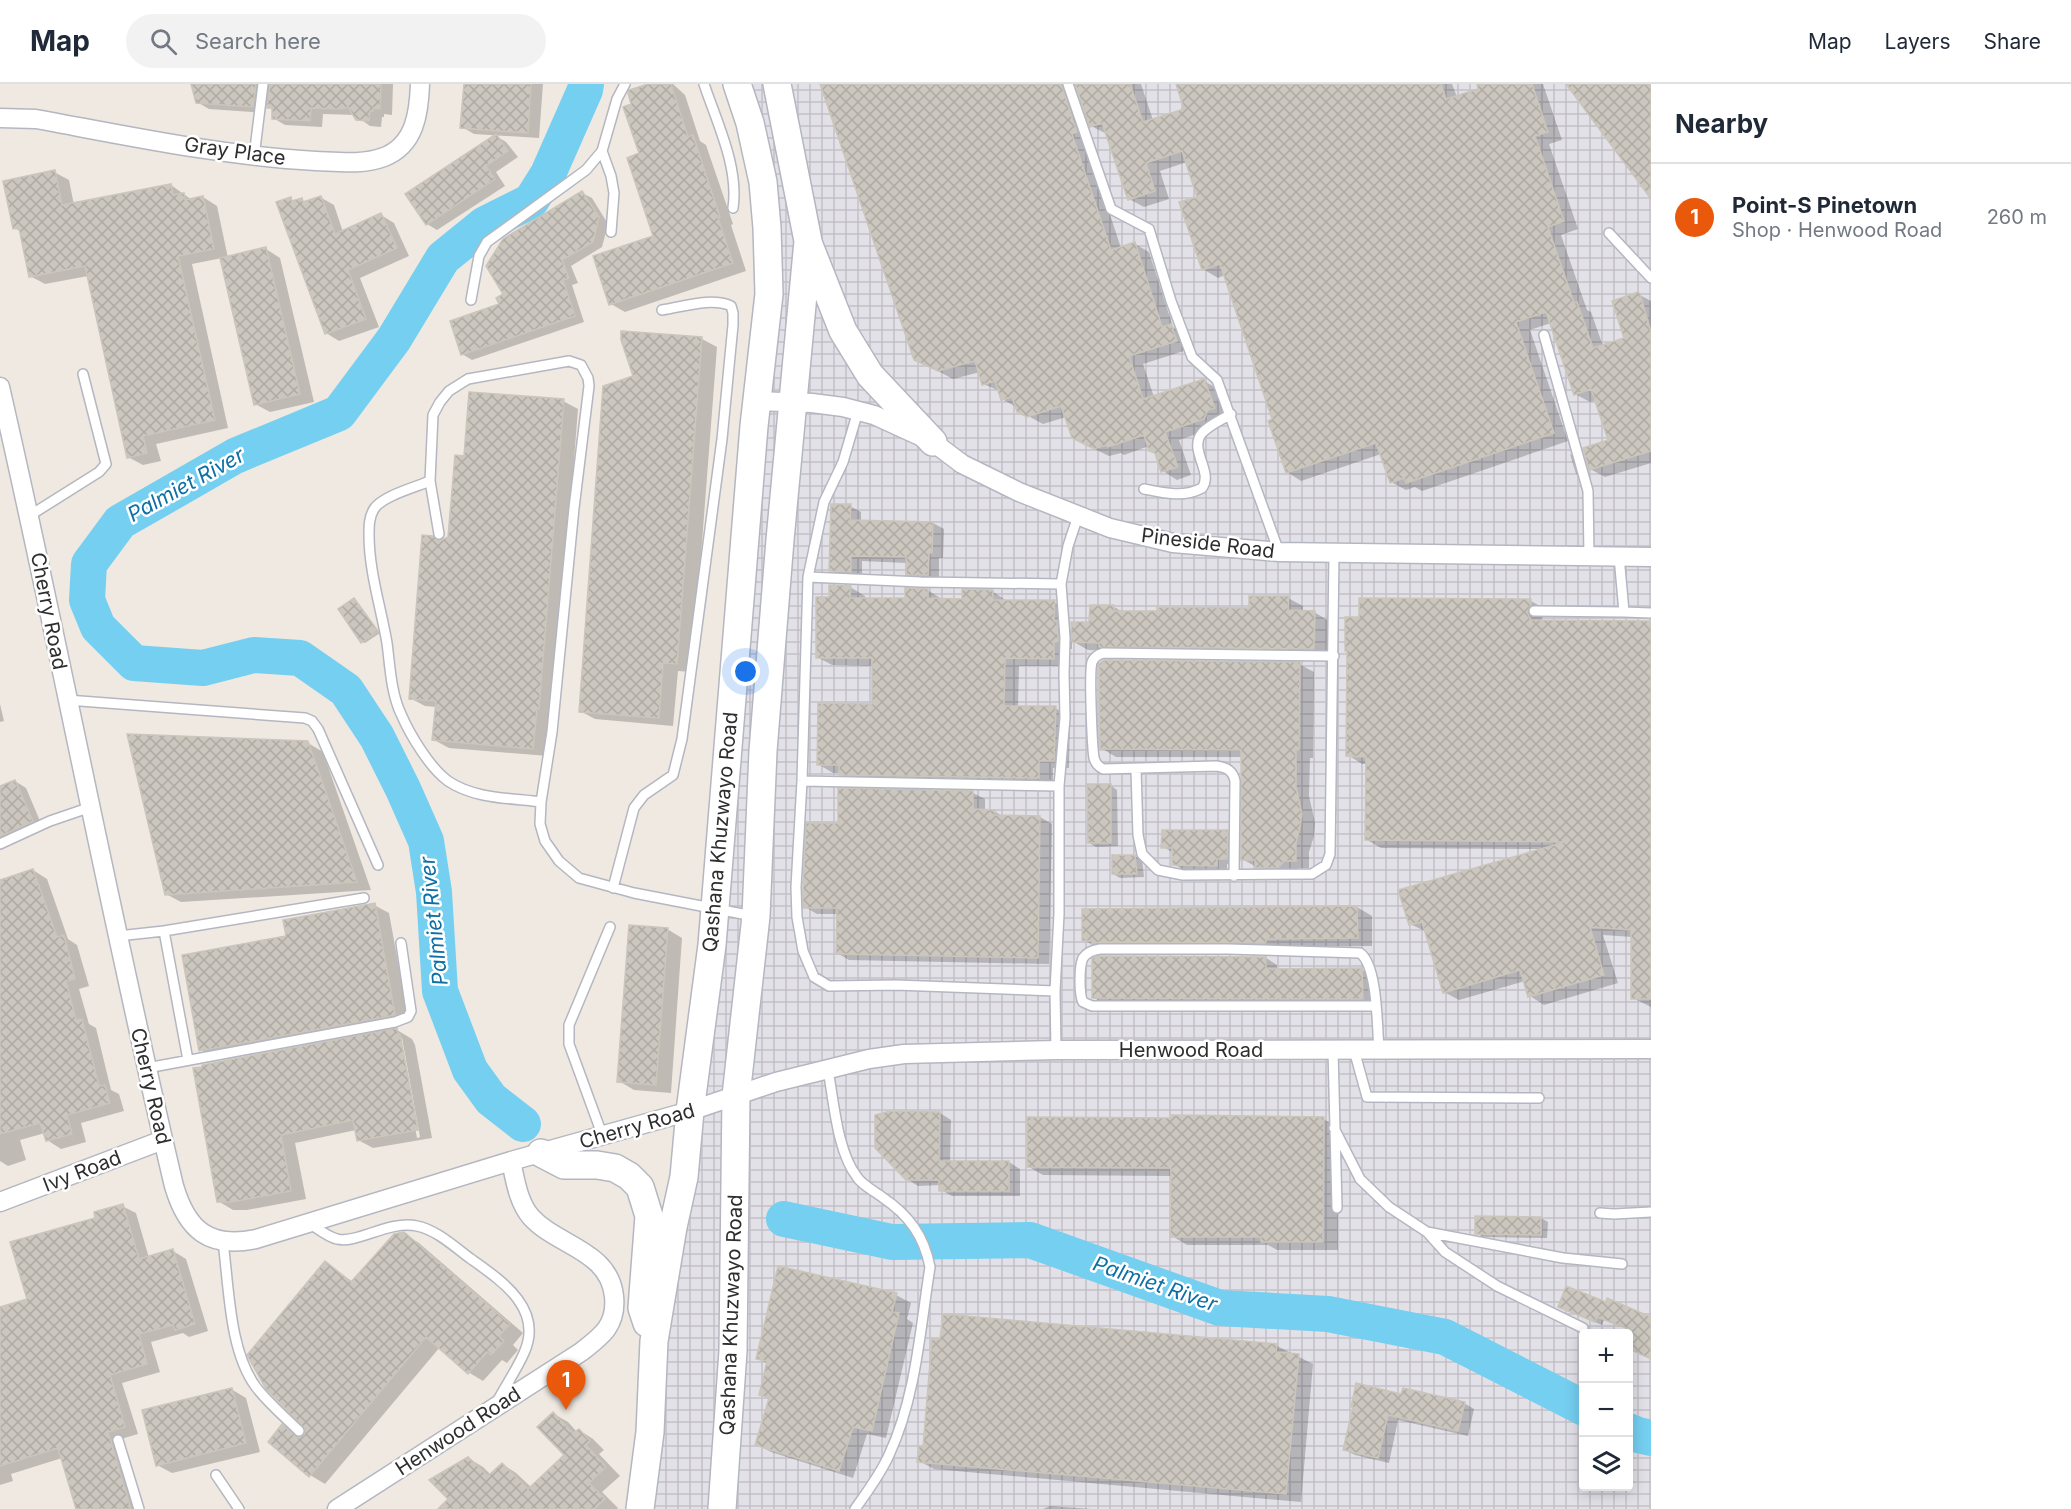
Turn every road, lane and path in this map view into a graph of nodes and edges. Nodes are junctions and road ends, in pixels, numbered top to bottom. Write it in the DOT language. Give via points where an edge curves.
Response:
graph roads {
  1 [pos="263,84"];
  2 [pos="420,84"];
  3 [pos="625,84"];
  4 [pos="704,84"];
  5 [pos="737,84"];
  6 [pos="777,84"];
  7 [pos="1068,84"];
  8 [pos="0,118"];
  9 [pos="602,151"];
  10 [pos="254,157"];
  11 [pos="733,208"];
  12 [pos="611,232"];
  13 [pos="1609,232"];
  14 [pos="808,241"];
  15 [pos="1651,278"];
  16 [pos="471,300"];
  17 [pos="662,310"];
  18 [pos="1544,335"];
  19 [pos="82,374"];
  20 [pos="0,387"];
  21 [pos="757,402"];
  22 [pos="793,402"];
  23 [pos="858,411"];
  24 [pos="1231,414"];
  25 [pos="4,427"];
  26 [pos="933,442"];
  27 [pos="430,481"];
  28 [pos="1144,489"];
  29 [pos="29,516"];
  30 [pos="1078,516"];
  31 [pos="439,534"];
  32 [pos="1279,552"];
  33 [pos="1334,553"];
  34 [pos="1589,556"];
  35 [pos="1619,556"];
  36 [pos="1651,557"];
  37 [pos="808,577"];
  38 [pos="1061,584"];
  39 [pos="1534,611"];
  40 [pos="1624,612"];
  41 [pos="1651,613"];
  42 [pos="1334,656"];
  43 [pos="67,700"];
  44 [pos="1136,769"];
  45 [pos="802,781"];
  46 [pos="1059,786"];
  47 [pos="541,802"];
  48 [pos="91,807"];
  49 [pos="0,844"];
  50 [pos="378,864"];
  51 [pos="1234,876"];
  52 [pos="613,888"];
  53 [pos="364,898"];
  54 [pos="714,908"];
  55 [pos="756,916"];
  56 [pos="610,927"];
  57 [pos="164,930"];
  58 [pos="118,936"];
  59 [pos="400,943"];
  60 [pos="1055,991"];
  61 [pos="1375,1006"];
  62 [pos="1651,1049"];
  63 [pos="1056,1050"];
  64 [pos="1333,1050"];
  65 [pos="1354,1050"];
  66 [pos="1379,1050"];
  67 [pos="188,1060"];
  68 [pos="147,1068"];
  69 [pos="828,1070"];
  70 [pos="736,1096"];
  71 [pos="1539,1098"];
  72 [pos="690,1111"];
  73 [pos="1334,1128"];
  74 [pos="603,1137"];
  75 [pos="163,1140"];
  76 [pos="541,1153"];
  77 [pos="511,1161"];
  78 [pos="0,1202"];
  79 [pos="1337,1208"];
  80 [pos="1651,1212"];
  81 [pos="1600,1213"];
  82 [pos="309,1223"];
  83 [pos="1426,1232"];
  84 [pos="223,1242"];
  85 [pos="1622,1264"];
  86 [pos="1583,1328"];
  87 [pos="654,1341"];
  88 [pos="493,1409"];
  89 [pos="299,1431"];
  90 [pos="118,1440"];
  91 [pos="216,1475"];
  92 [pos="139,1509"];
  93 [pos="239,1509"];
  94 [pos="337,1509"];
  95 [pos="640,1509"];
  96 [pos="722,1509"];
  97 [pos="855,1509"];
  1 -- 10 [label="lane"];
  2 -- 10 [label="street, Gray Place" via="416,124 406,140 386,157 360,163"];
  3 -- 9 [label="lane"];
  4 -- 11 [label="lane" via="732,172"];
  5 -- 21 [label="main road, Qashana Khuzwayo Road" via="750,123 768,228 769,294"];
  6 -- 14 [label="main road, Qashana Khuzwayo Road"];
  7 -- 24 [label="lane" via="1111,209 1149,229 1192,357 1217,380"];
  8 -- 10 [label="street, Gray Place" via="36,119"];
  9 -- 12 [label="lane" via="614,193"];
  9 -- 16 [label="lane" via="586,170 487,242 479,256"];
  13 -- 15 [label="lane"];
  14 -- 22 [label="main road, Qashana Khuzwayo Road"];
  14 -- 26 [label="main road" via="843,331 870,375"];
  17 -- 52 [label="lane" via="723,303 731,306 733,325 718,472 682,739 672,775 644,795 634,808"];
  18 -- 34 [label="lane" via="1588,491"];
  19 -- 29 [label="lane" via="106,464"];
  20 -- 25 [label="street, Cherry Road"];
  21 -- 22 [label="street, Pineside Road"];
  21 -- 54 [label="main road, Qashana Khuzwayo Road"];
  22 -- 23 [label="street, Pineside Road"];
  22 -- 55 [label="main road, Qashana Khuzwayo Road" via="763,751"];
  23 -- 26 [label="street, Pineside Road"];
  23 -- 37 [label="lane" via="843,462 824,502"];
  24 -- 28 [label="lane" via="1200,436 1198,453 1206,478 1202,488 1178,494"];
  24 -- 32 [label="lane"];
  25 -- 29 [label="street, Cherry Road"];
  26 -- 30 [label="street, Pineside Road" via="962,464"];
  27 -- 31 [label="lane"];
  27 -- 47 [label="lane" via="387,498 375,507 369,521 372,561 400,713 431,764 449,781 480,794"];
  27 -- 47 [label="lane" via="433,415 449,391 468,379 556,363 575,362 585,370 589,386"];
  29 -- 43 [label="street, Cherry Road"];
  30 -- 32 [label="street, Pineside Road" via="1173,543"];
  30 -- 38 [label="lane"];
  32 -- 33 [label="street, Pineside Road"];
  33 -- 34 [label="street, Pineside Road"];
  33 -- 42 [label="lane"];
  34 -- 35 [label="street, Pineside Road"];
  35 -- 36 [label="street, Pineside Road"];
  35 -- 40 [label="lane"];
  37 -- 38 [label="lane"];
  37 -- 45 [label="lane"];
  38 -- 46 [label="lane" via="1065,718"];
  39 -- 40 [label="lane"];
  40 -- 41 [label="lane"];
  42 -- 44 [label="lane" via="1098,655 1091,666 1096,763 1103,769"];
  42 -- 51 [label="lane" via="1329,859 1312,874"];
  43 -- 48 [label="street, Cherry Road"];
  43 -- 50 [label="lane" via="312,721"];
  44 -- 51 [label="lane" via="1138,835 1146,860 1158,870 1172,874"];
  44 -- 51 [label="lane" via="1216,766 1231,771 1235,781"];
  45 -- 46 [label="lane"];
  45 -- 60 [label="lane" via="796,862 797,917 803,951 816,981 829,986"];
  46 -- 60 [label="lane" via="1059,953"];
  47 -- 52 [label="lane" via="540,824 545,841 559,861 579,878"];
  48 -- 49 [label="lane"];
  48 -- 58 [label="street, Cherry Road"];
  52 -- 54 [label="lane"];
  53 -- 57 [label="lane"];
  54 -- 55 [label="lane"];
  54 -- 72 [label="main road, Qashana Khuzwayo Road"];
  55 -- 70 [label="main road, Qashana Khuzwayo Road"];
  56 -- 74 [label="lane" via="569,1024 568,1035"];
  57 -- 58 [label="lane"];
  57 -- 67 [label="lane"];
  58 -- 68 [label="street, Cherry Road"];
  59 -- 67 [label="lane" via="411,1011 408,1017"];
  60 -- 63 [label="lane"];
  61 -- 61 [label="lane" via="1372,972 1360,953 1100,949 1089,952 1082,962 1080,997 1092,1006"];
  61 -- 66 [label="lane"];
  62 -- 66 [label="street, Henwood Road"];
  63 -- 64 [label="street, Henwood Road"];
  63 -- 69 [label="street, Henwood Road" via="904,1054"];
  64 -- 65 [label="street, Henwood Road"];
  64 -- 73 [label="lane"];
  65 -- 66 [label="street, Henwood Road"];
  65 -- 71 [label="lane" via="1367,1096"];
  67 -- 68 [label="lane"];
  68 -- 75 [label="street, Cherry Road"];
  69 -- 70 [label="street, Henwood Road"];
  69 -- 97 [label="lane" via="849,1166 858,1180 897,1207 920,1234 930,1268 911,1390 890,1454"];
  70 -- 72 [label="street, Cherry Road"];
  70 -- 96 [label="main road, Qashana Khuzwayo Road" via="733,1351"];
  72 -- 74 [label="street, Cherry Road"];
  72 -- 87 [label="main road, Qashana Khuzwayo Road" via="684,1177"];
  73 -- 79 [label="lane"];
  73 -- 83 [label="lane" via="1360,1179 1389,1207"];
  74 -- 76 [label="street, Cherry Road"];
  75 -- 78 [label="street, Ivy Road"];
  75 -- 84 [label="street, Cherry Road" via="183,1211 198,1230"];
  76 -- 77 [label="street, Cherry Road"];
  76 -- 87 [label="main road" via="564,1165 615,1168 640,1187 650,1216 642,1308"];
  77 -- 82 [label="street, Cherry Road"];
  77 -- 88 [label="street, Henwood Road" via="528,1214 538,1225 599,1262 609,1275 614,1311 603,1335"];
  80 -- 81 [label="lane"];
  82 -- 84 [label="street, Cherry Road" via="256,1239"];
  82 -- 88 [label="lane" via="337,1239 391,1226 416,1226 451,1245 514,1293 526,1309 529,1329 525,1351"];
  83 -- 85 [label="lane" via="1563,1258"];
  83 -- 86 [label="lane" via="1445,1252 1489,1281"];
  84 -- 89 [label="lane" via="243,1360 257,1388"];
  87 -- 95 [label="main road, Qashana Khuzwayo Road" via="650,1432"];
  88 -- 94 [label="street, Henwood Road"];
  90 -- 92 [label="lane"];
  91 -- 93 [label="lane"];
}
